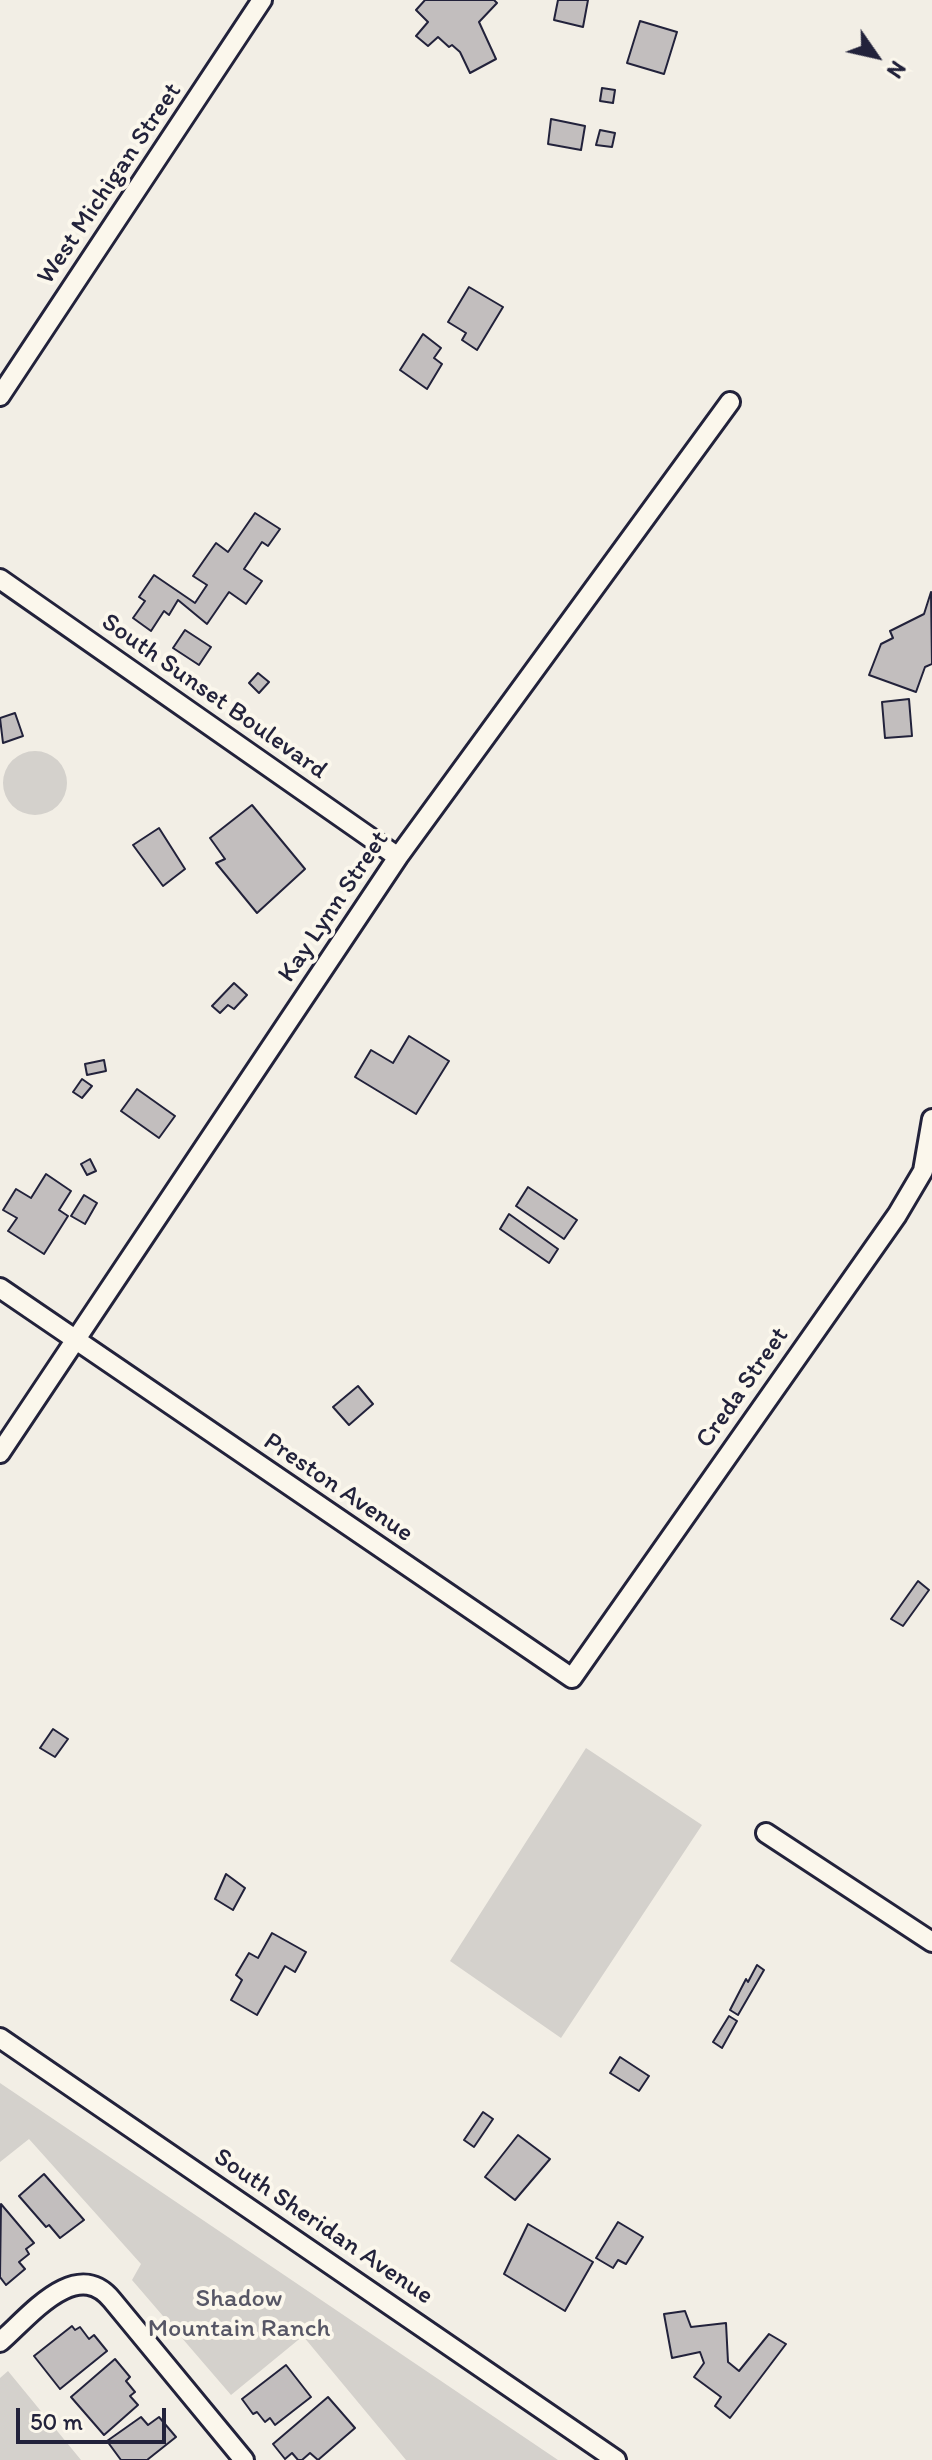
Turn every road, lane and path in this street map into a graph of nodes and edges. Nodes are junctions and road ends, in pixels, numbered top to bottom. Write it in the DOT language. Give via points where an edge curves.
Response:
graph roads {
  1 [pos="262,0"];
  2 [pos="0,396"];
  3 [pos="730,402"];
  4 [pos="0,579"];
  5 [pos="398,857"];
  6 [pos="932,1119"];
  7 [pos="0,1288"];
  8 [pos="76,1341"];
  9 [pos="0,1453"];
  10 [pos="572,1678"];
  11 [pos="766,1833"];
  12 [pos="932,1942"];
  13 [pos="0,2038"];
  14 [pos="0,2342"];
  15 [pos="244,2460"];
  16 [pos="616,2460"];
  1 -- 2 [label="street, West Michigan Street"];
  3 -- 5 [label="street, Kay Lynn Street"];
  4 -- 5 [label="street, South Sunset Boulevard"];
  5 -- 8 [label="street, Kay Lynn Street"];
  6 -- 10 [label="street, Creda Street" via="923,1171 897,1215"];
  7 -- 8 [label="street, Preston Avenue"];
  8 -- 9 [label="street, Kay Lynn Street"];
  8 -- 10 [label="street, Preston Avenue"];
  11 -- 12 [label="street"];
  13 -- 16 [label="street, South Sheridan Avenue"];
  14 -- 15 [label="street" via="59,2291 88,2276"];
}
